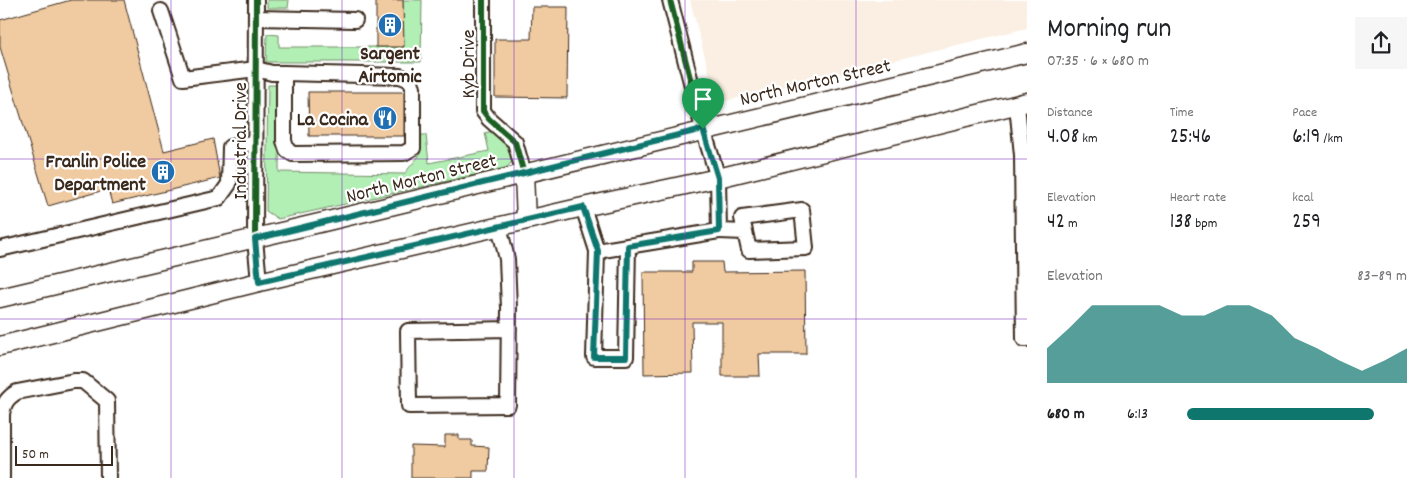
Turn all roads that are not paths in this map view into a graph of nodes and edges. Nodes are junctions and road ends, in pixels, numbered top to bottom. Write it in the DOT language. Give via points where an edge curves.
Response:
graph roads {
  1 [pos="256,0"];
  2 [pos="483,0"];
  3 [pos="670,0"];
  4 [pos="161,11"];
  5 [pos="256,18"];
  6 [pos="355,20"];
  7 [pos="1027,53"];
  8 [pos="256,69"];
  9 [pos="284,73"];
  10 [pos="1022,103"];
  11 [pos="703,129"];
  12 [pos="255,142"];
  13 [pos="524,174"];
  14 [pos="718,178"];
  15 [pos="583,207"];
  16 [pos="526,220"];
  17 [pos="499,226"];
  18 [pos="719,231"];
  19 [pos="745,232"];
  20 [pos="255,239"];
  21 [pos="628,246"];
  22 [pos="0,249"];
  23 [pos="598,251"];
  24 [pos="259,282"];
  25 [pos="0,298"];
  26 [pos="509,329"];
  27 [pos="1027,339"];
  28 [pos="0,346"];
  29 [pos="2,478"];
  30 [pos="108,478"];
  1 -- 5 [label="street, Industrial Drive"];
  2 -- 13 [label="street, Kyb Drive" via="483,110 514,142"];
  3 -- 11 [label="street"];
  4 -- 8 [label="street" via="183,78"];
  5 -- 6 [label="street"];
  5 -- 8 [label="street, Industrial Drive"];
  7 -- 11 [label="main road, North Morton Street"];
  8 -- 9 [label="street"];
  8 -- 12 [label="street, Industrial Drive"];
  9 -- 9 [label="street" via="400,76 410,80 414,86 413,148 404,153 293,154 284,141"];
  10 -- 14 [label="main road"];
  10 -- 27 [label="street" via="1024,339"];
  11 -- 13 [label="main road, North Morton Street"];
  11 -- 14 [label="street"];
  12 -- 20 [label="street, Industrial Drive"];
  12 -- 22 [label="street" via="230,146 229,184 219,198"];
  13 -- 16 [label="main road"];
  13 -- 20 [label="main road, North Morton Street"];
  14 -- 15 [label="main road"];
  14 -- 18 [label="street"];
  15 -- 16 [label="main road"];
  15 -- 23 [label="street"];
  16 -- 17 [label="main road"];
  17 -- 24 [label="main road"];
  17 -- 26 [label="street" via="507,259"];
  18 -- 19 [label="street"];
  18 -- 21 [label="street"];
  19 -- 19 [label="street" via="749,250 806,248 802,210 742,218"];
  20 -- 24 [label="street, Industrial Drive"];
  20 -- 25 [label="main road, North Morton Street"];
  21 -- 23 [label="street"];
  21 -- 23 [label="street" via="626,357 594,357"];
  24 -- 28 [label="main road"];
  26 -- 26 [label="street" via="508,405 409,406 408,331"];
  29 -- 30 [label="street" via="2,414 10,396 17,392 83,381 107,401"];
}
